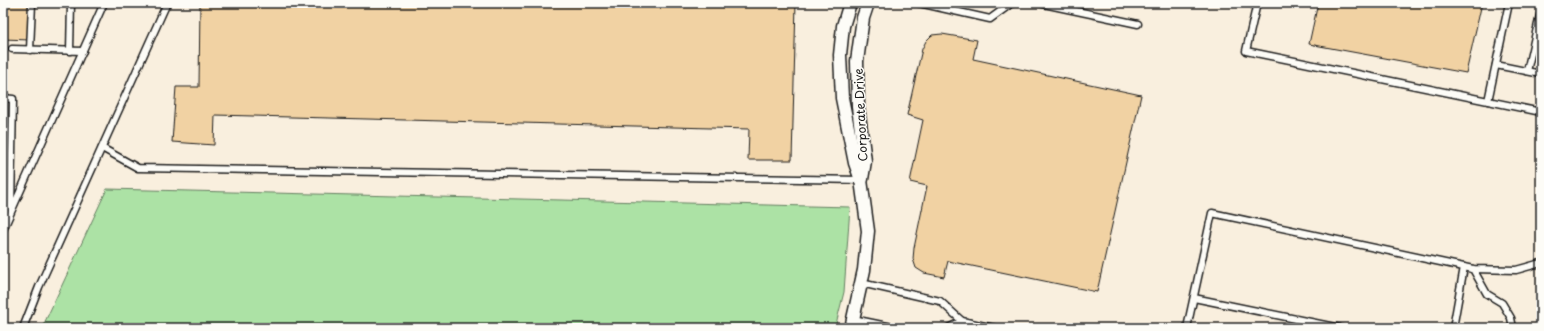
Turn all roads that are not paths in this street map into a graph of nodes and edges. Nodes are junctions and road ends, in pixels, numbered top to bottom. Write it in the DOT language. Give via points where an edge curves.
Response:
graph roads {
  1 [pos="32,3"];
  2 [pos="71,3"];
  3 [pos="104,3"];
  4 [pos="167,3"];
  5 [pos="850,3"];
  6 [pos="868,3"];
  7 [pos="919,3"];
  8 [pos="1012,3"];
  9 [pos="1039,3"];
  10 [pos="1257,3"];
  11 [pos="1509,3"];
  12 [pos="1541,11"];
  13 [pos="1138,24"];
  14 [pos="12,49"];
  15 [pos="30,50"];
  16 [pos="70,51"];
  17 [pos="83,51"];
  18 [pos="1496,65"];
  19 [pos="1527,72"];
  20 [pos="1541,74"];
  21 [pos="3,98"];
  22 [pos="1488,101"];
  23 [pos="1541,112"];
  24 [pos="102,148"];
  25 [pos="861,180"];
  26 [pos="11,213"];
  27 [pos="3,230"];
  28 [pos="1541,263"];
  29 [pos="1464,267"];
  30 [pos="1473,269"];
  31 [pos="861,283"];
  32 [pos="1194,298"];
  33 [pos="962,321"];
  34 [pos="852,323"];
  35 [pos="23,328"];
  36 [pos="898,328"];
  37 [pos="948,328"];
  38 [pos="994,328"];
  39 [pos="1187,328"];
  40 [pos="1340,328"];
  41 [pos="1453,328"];
  42 [pos="1513,328"];
  1 -- 15 [label="lane"];
  2 -- 16 [label="lane"];
  3 -- 17 [label="lane"];
  4 -- 24 [label="lane"];
  5 -- 25 [label="street, Corporate Drive" via="843,26 840,55 842,98 855,163"];
  6 -- 25 [label="street, Corporate Drive" via="858,61 858,107 864,161"];
  7 -- 8 [label="lane" via="990,19"];
  9 -- 13 [label="lane"];
  10 -- 22 [label="lane" via="1246,51"];
  11 -- 18 [label="lane"];
  12 -- 19 [label="lane"];
  14 -- 15 [label="lane"];
  15 -- 16 [label="lane"];
  16 -- 17 [label="lane"];
  17 -- 26 [label="lane"];
  18 -- 19 [label="lane"];
  18 -- 22 [label="lane"];
  19 -- 20 [label="lane"];
  21 -- 26 [label="lane" via="13,99"];
  22 -- 23 [label="lane"];
  24 -- 25 [label="lane" via="138,168"];
  24 -- 35 [label="lane"];
  25 -- 31 [label="street, Corporate Drive" via="868,231"];
  26 -- 27 [label="lane"];
  28 -- 30 [label="lane" via="1516,270"];
  29 -- 30 [label="lane"];
  29 -- 32 [label="lane" via="1212,213"];
  29 -- 41 [label="lane"];
  30 -- 42 [label="lane" via="1487,294 1502,303 1511,318"];
  31 -- 33 [label="lane" via="940,301"];
  31 -- 34 [label="street, Corporate Drive"];
  32 -- 39 [label="lane"];
  32 -- 40 [label="lane"];
  33 -- 37 [label="lane"];
  33 -- 38 [label="lane"];
  34 -- 36 [label="lane"];
}
